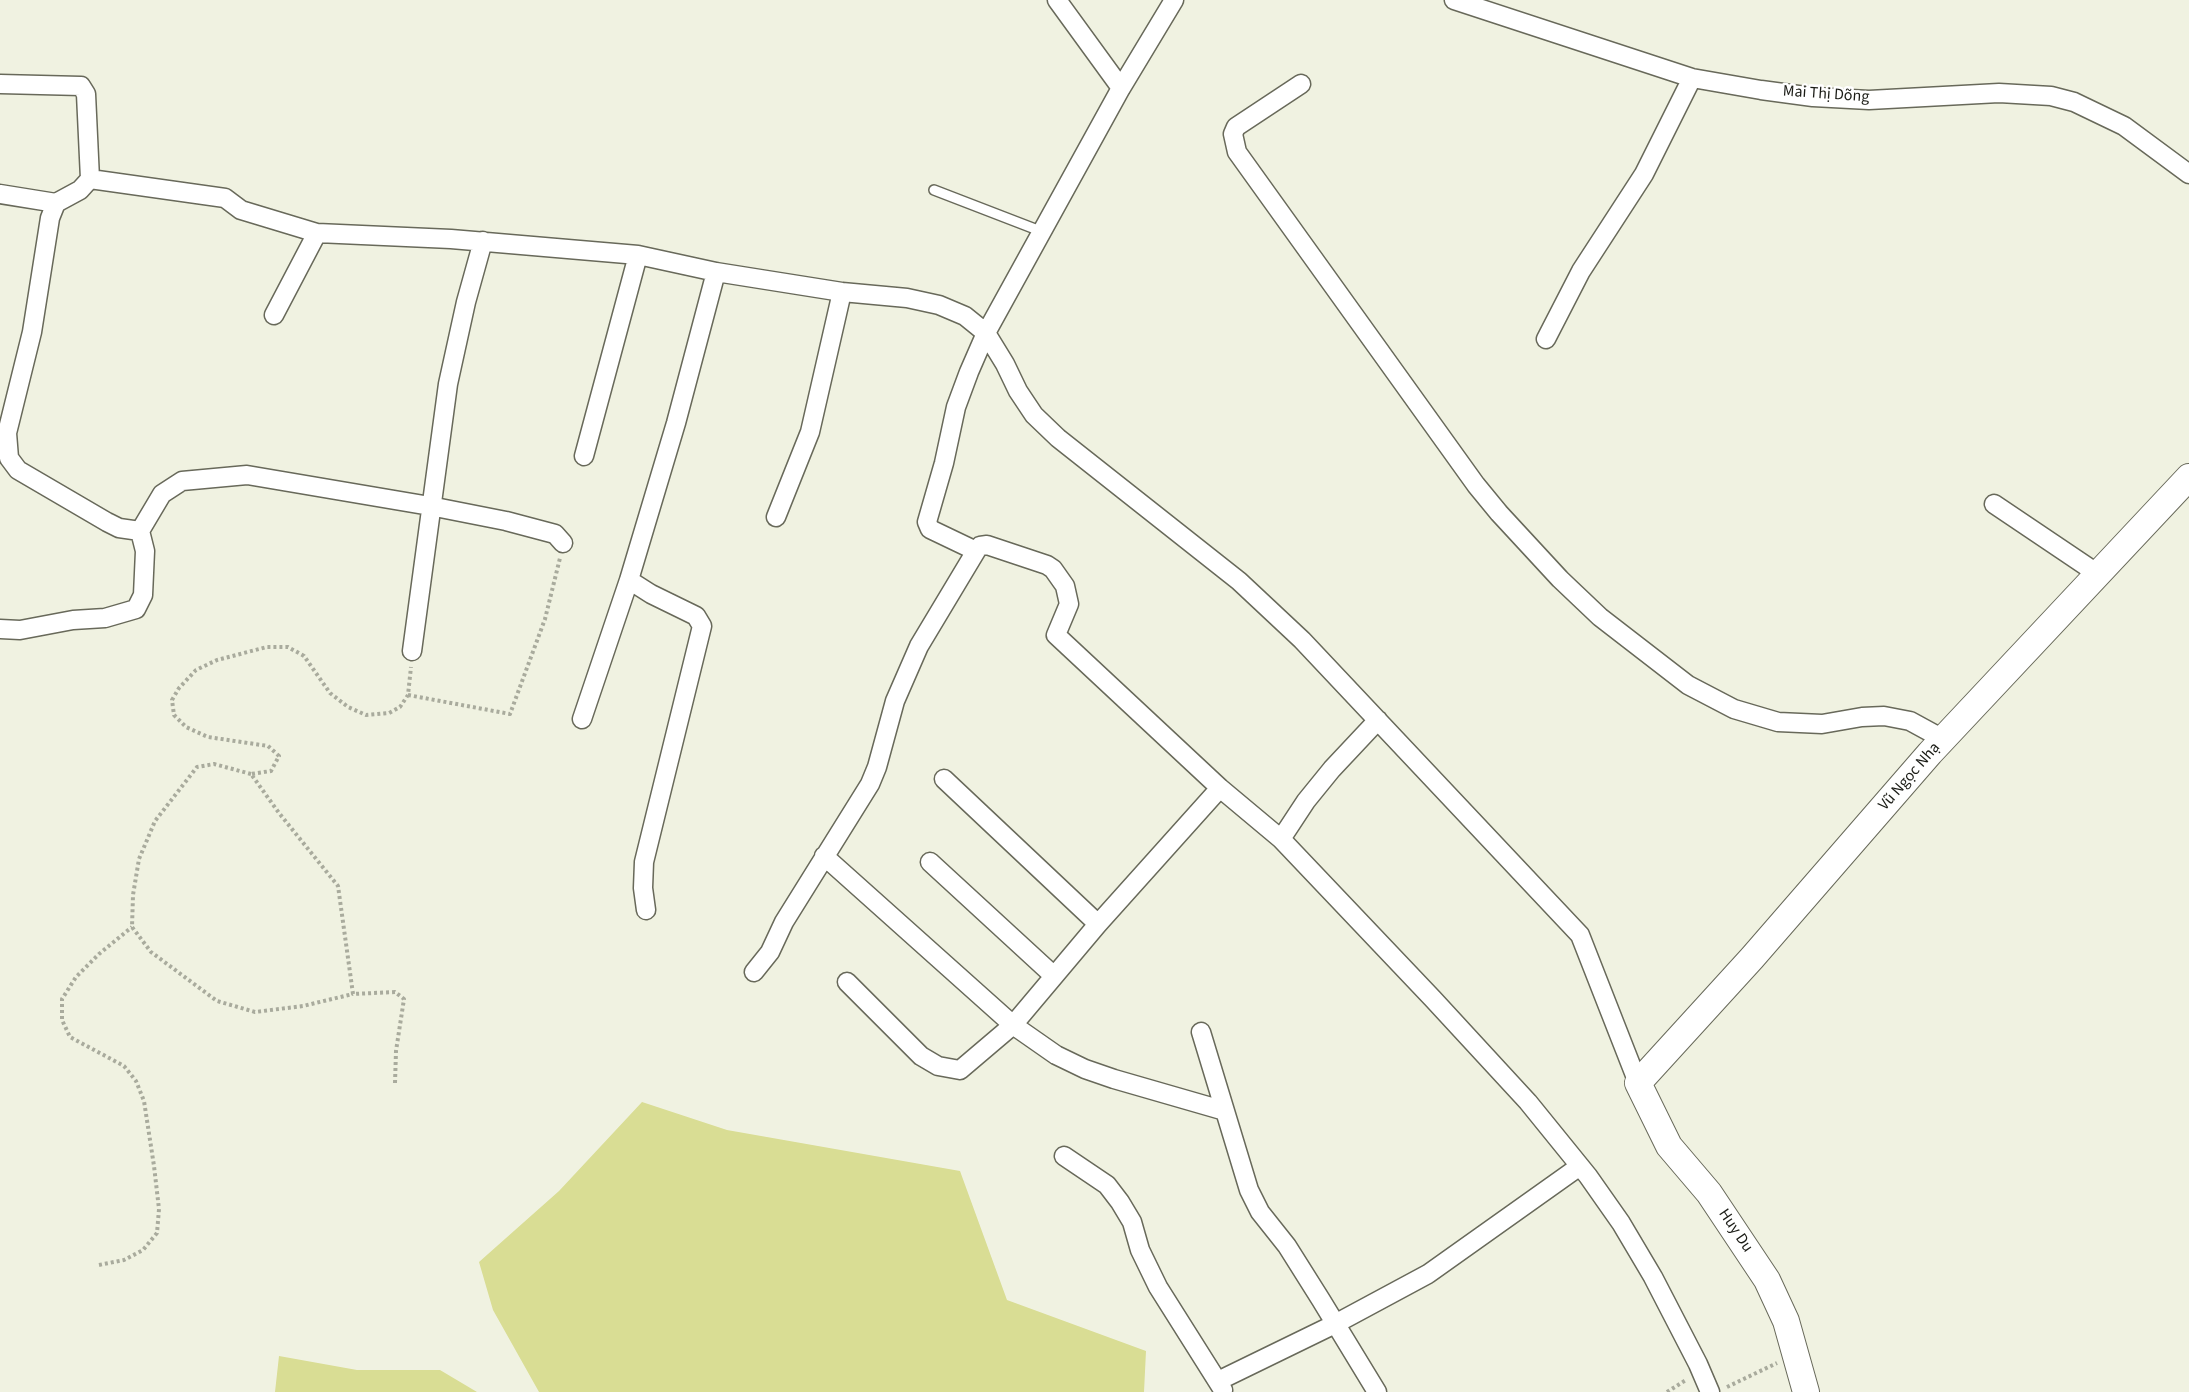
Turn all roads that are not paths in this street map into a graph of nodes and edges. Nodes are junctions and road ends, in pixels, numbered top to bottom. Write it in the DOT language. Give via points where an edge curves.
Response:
graph roads {
  1 [pos="1058,0"];
  2 [pos="1174,0"];
  3 [pos="1454,0"];
  4 [pos="1692,78"];
  5 [pos="0,84"];
  6 [pos="1301,84"];
  7 [pos="1121,88"];
  8 [pos="2189,174"];
  9 [pos="90,179"];
  10 [pos="934,190"];
  11 [pos="0,195"];
  12 [pos="56,203"];
  13 [pos="317,232"];
  14 [pos="1043,232"];
  15 [pos="483,241"];
  16 [pos="638,255"];
  17 [pos="716,272"];
  18 [pos="842,292"];
  19 [pos="274,315"];
  20 [pos="986,333"];
  21 [pos="1546,339"];
  22 [pos="584,456"];
  23 [pos="2189,477"];
  24 [pos="1994,504"];
  25 [pos="430,506"];
  26 [pos="776,517"];
  27 [pos="140,531"];
  28 [pos="563,543"];
  29 [pos="976,551"];
  30 [pos="2098,574"];
  31 [pos="629,580"];
  32 [pos="0,629"];
  33 [pos="412,651"];
  34 [pos="582,719"];
  35 [pos="1378,720"];
  36 [pos="1943,739"];
  37 [pos="944,779"];
  38 [pos="1220,788"];
  39 [pos="1281,839"];
  40 [pos="824,856"];
  41 [pos="930,862"];
  42 [pos="646,910"];
  43 [pos="1098,924"];
  44 [pos="754,972"];
  45 [pos="1054,976"];
  46 [pos="847,982"];
  47 [pos="1013,1025"];
  48 [pos="1201,1032"];
  49 [pos="1638,1083"];
  50 [pos="1225,1111"];
  51 [pos="1064,1156"];
  52 [pos="1580,1166"];
  53 [pos="1335,1324"];
  54 [pos="1221,1387"];
  55 [pos="1717,1390"];
  56 [pos="1377,1392"];
  57 [pos="1806,1392"];
  1 -- 7 [label="street"];
  2 -- 7 [label="street"];
  3 -- 4 [label="street, Mai Thị Dõng"];
  4 -- 8 [label="street, Mai Thị Dõng" via="1813,97 1869,100 1999,93 2051,96 2074,102 2124,126"];
  4 -- 21 [label="street" via="1644,174 1581,271"];
  5 -- 9 [label="street" via="81,86 86,94"];
  6 -- 36 [label="street" via="1236,128 1233,134 1237,152 1476,485 1560,579 1600,616 1689,685 1734,709 1778,722 1822,724 1884,716 1910,721"];
  7 -- 14 [label="street"];
  9 -- 12 [label="street" via="80,190"];
  9 -- 13 [label="street" via="225,198 241,210"];
  10 -- 14 [label="lane"];
  11 -- 12 [label="street"];
  12 -- 27 [label="street" via="50,218 32,332 7,433 9,458 18,470 106,522"];
  13 -- 15 [label="street"];
  13 -- 19 [label="street"];
  14 -- 20 [label="street"];
  15 -- 16 [label="street"];
  15 -- 25 [label="street" via="448,384"];
  16 -- 17 [label="street"];
  16 -- 22 [label="street"];
  17 -- 18 [label="street"];
  17 -- 31 [label="street"];
  18 -- 20 [label="street" via="939,305 965,316"];
  18 -- 26 [label="street" via="810,432"];
  20 -- 29 [label="street" via="956,407 927,522 930,529"];
  20 -- 35 [label="street" via="1034,415 1239,580"];
  23 -- 30 [label="street, Vũ Ngọc Nhạ"];
  24 -- 30 [label="street"];
  25 -- 27 [label="street" via="247,476 182,481 162,494"];
  25 -- 28 [label="street" via="541,530 555,534"];
  25 -- 33 [label="street"];
  27 -- 32 [label="street" via="145,551 143,595 136,609 105,618 20,630"];
  29 -- 38 [label="street" via="987,545 1053,569 1065,586 1069,604 1056,635"];
  29 -- 40 [label="street" via="919,646 895,701 874,776"];
  30 -- 36 [label="street, Vũ Ngọc Nhạ"];
  31 -- 34 [label="street"];
  31 -- 42 [label="street" via="696,616 702,626 645,862"];
  35 -- 39 [label="street" via="1332,769"];
  35 -- 49 [label="street" via="1580,935"];
  36 -- 49 [label="street, Vũ Ngọc Nhạ" via="1760,950"];
  37 -- 43 [label="street"];
  38 -- 39 [label="street"];
  38 -- 43 [label="street"];
  39 -- 52 [label="street" via="1528,1102"];
  40 -- 44 [label="street" via="783,922 770,952"];
  40 -- 47 [label="street"];
  41 -- 45 [label="street"];
  43 -- 45 [label="street"];
  45 -- 47 [label="street"];
  46 -- 47 [label="street" via="921,1056 938,1066 960,1070"];
  47 -- 50 [label="street" via="1056,1055 1085,1069"];
  48 -- 50 [label="street"];
  49 -- 57 [label="street, Huy Du" via="1669,1146 1709,1193 1767,1280 1786,1321"];
  50 -- 53 [label="street" via="1252,1197"];
  51 -- 54 [label="street" via="1107,1185 1120,1202 1158,1287"];
  52 -- 53 [label="street" via="1428,1274"];
  52 -- 55 [label="street" via="1622,1223 1698,1364"];
  53 -- 54 [label="street"];
  53 -- 56 [label="street"];
}
